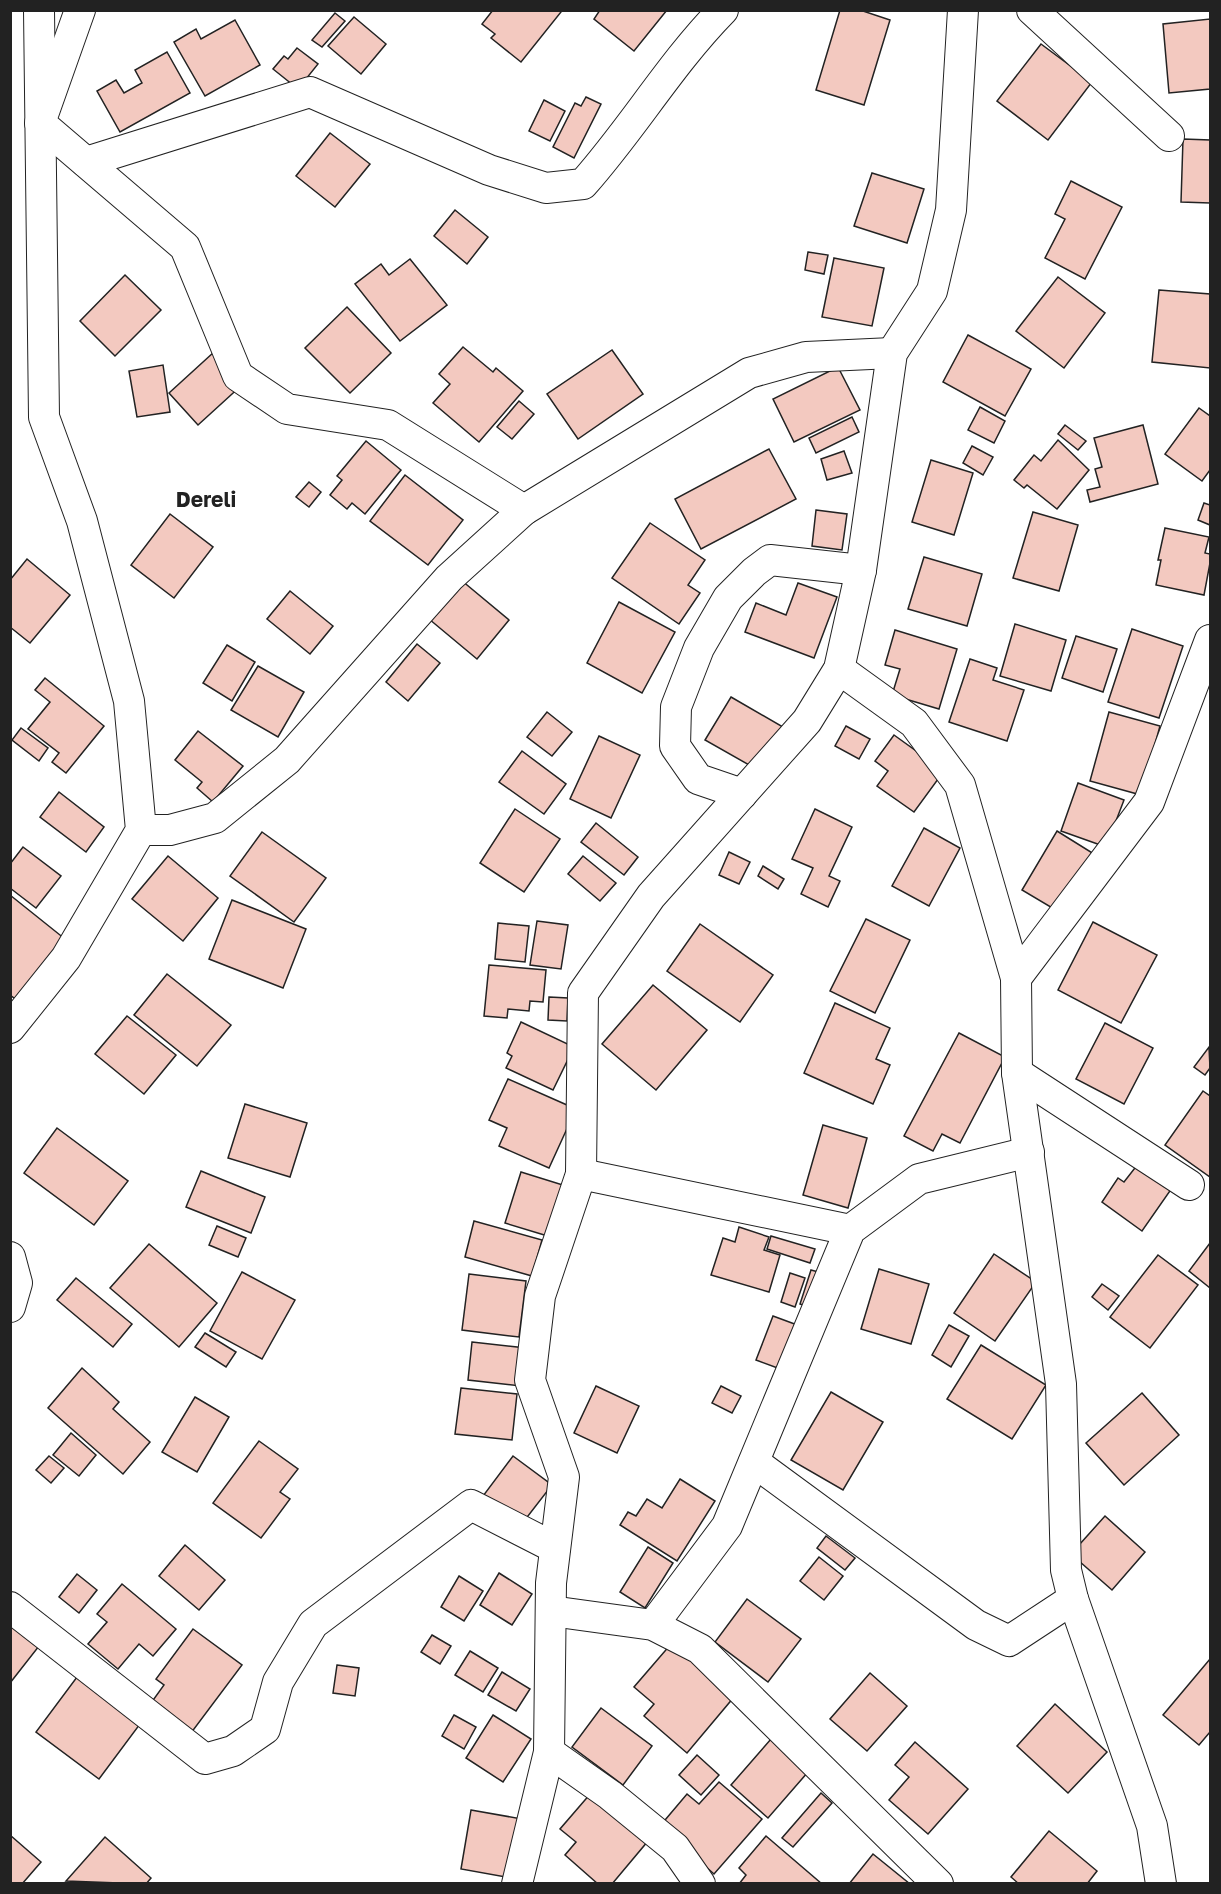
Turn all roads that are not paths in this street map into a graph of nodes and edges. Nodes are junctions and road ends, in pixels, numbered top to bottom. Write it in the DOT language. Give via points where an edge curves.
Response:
graph roads {
  1 [pos="39,10"];
  2 [pos="80,10"];
  3 [pos="723,10"];
  4 [pos="963,10"];
  5 [pos="1032,10"];
  6 [pos="40,123"];
  7 [pos="1169,136"];
  8 [pos="86,162"];
  9 [pos="892,353"];
  10 [pos="524,510"];
  11 [pos="861,570"];
  12 [pos="1210,640"];
  13 [pos="839,669"];
  14 [pos="742,794"];
  15 [pos="141,830"];
  16 [pos="1016,978"];
  17 [pos="10,1028"];
  18 [pos="1017,1073"];
  19 [pos="1029,1152"];
  20 [pos="581,1174"];
  21 [pos="1189,1185"];
  22 [pos="850,1230"];
  23 [pos="10,1257"];
  24 [pos="10,1307"];
  25 [pos="754,1462"];
  26 [pos="555,1548"];
  27 [pos="1073,1599"];
  28 [pos="10,1607"];
  29 [pos="551,1611"];
  30 [pos="653,1625"];
  31 [pos="549,1752"];
  32 [pos="517,1884"];
  33 [pos="700,1884"];
  34 [pos="938,1884"];
  35 [pos="1161,1884"];
  1 -- 6 [label="street"];
  2 -- 6 [label="street"];
  3 -- 8 [label="street" via="693,41 611,153 583,184 546,188 489,170 310,92"];
  4 -- 9 [label="street" via="951,210 932,291"];
  5 -- 7 [label="street"];
  6 -- 8 [label="street"];
  6 -- 15 [label="street" via="44,417 82,521 129,700"];
  8 -- 10 [label="street" via="185,247 238,376 287,409 388,425"];
  9 -- 10 [label="street" via="806,357 748,373"];
  9 -- 11 [label="street"];
  10 -- 15 [label="street" via="449,578 287,760 215,818 170,830"];
  11 -- 13 [label="street"];
  11 -- 14 [label="street" via="770,560 728,598 699,648 676,707 675,746 698,779"];
  12 -- 16 [label="street" via="1149,802"];
  13 -- 14 [label="street" via="807,721"];
  13 -- 16 [label="street" via="914,723 960,785"];
  14 -- 20 [label="street" via="651,896 583,993"];
  15 -- 17 [label="street" via="66,958"];
  16 -- 18 [label="street"];
  18 -- 19 [label="street"];
  18 -- 21 [label="street"];
  19 -- 22 [label="street" via="920,1179"];
  19 -- 27 [label="street" via="1061,1384 1066,1570"];
  20 -- 22 [label="street"];
  20 -- 26 [label="street" via="540,1296 530,1380 564,1477"];
  22 -- 25 [label="street"];
  23 -- 24 [label="street" via="17,1283"];
  25 -- 27 [label="street" via="976,1625 1009,1641"];
  25 -- 30 [label="street" via="727,1526"];
  26 -- 28 [label="street" via="471,1505 313,1624 278,1682 265,1729 233,1751 205,1759"];
  26 -- 29 [label="street"];
  27 -- 35 [label="street" via="1152,1826"];
  29 -- 30 [label="street"];
  29 -- 31 [label="street"];
  30 -- 34 [label="street" via="700,1648"];
  31 -- 32 [label="street"];
  31 -- 33 [label="street" via="675,1848"];
}
